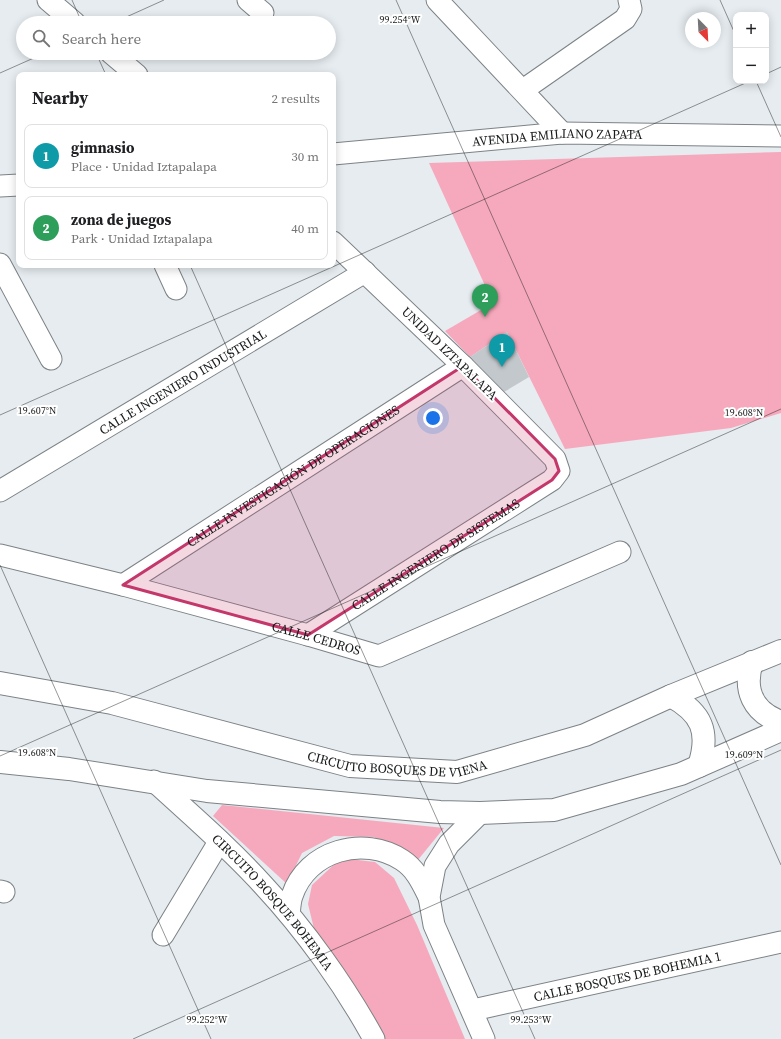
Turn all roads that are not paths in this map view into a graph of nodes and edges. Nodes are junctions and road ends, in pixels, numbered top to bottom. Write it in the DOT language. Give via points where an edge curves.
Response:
graph roads {
  1 [pos="48,0"];
  2 [pos="437,0"];
  3 [pos="630,4"];
  4 [pos="67,16"];
  5 [pos="119,60"];
  6 [pos="133,72"];
  7 [pos="523,90"];
  8 [pos="562,132"];
  9 [pos="781,136"];
  10 [pos="336,154"];
  11 [pos="16,185"];
  12 [pos="0,186"];
  13 [pos="336,245"];
  14 [pos="0,264"];
  15 [pos="166,268"];
  16 [pos="365,272"];
  17 [pos="176,289"];
  18 [pos="51,358"];
  19 [pos="464,366"];
  20 [pos="559,471"];
  21 [pos="0,491"];
  22 [pos="620,552"];
  23 [pos="0,555"];
  24 [pos="123,585"];
  25 [pos="308,635"];
  26 [pos="781,650"];
  27 [pos="752,662"];
  28 [pos="0,683"];
  29 [pos="671,696"];
  30 [pos="781,722"];
  31 [pos="781,730"];
  32 [pos="0,762"];
  33 [pos="700,766"];
  34 [pos="154,781"];
  35 [pos="480,813"];
  36 [pos="220,842"];
  37 [pos="429,897"];
  38 [pos="289,914"];
  39 [pos="163,935"];
  40 [pos="781,942"];
  41 [pos="473,1010"];
  42 [pos="374,1039"];
  43 [pos="484,1039"];
  1 -- 4 [label="street"];
  2 -- 7 [label="street"];
  3 -- 7 [label="street" via="625,19"];
  5 -- 6 [label="street"];
  7 -- 8 [label="street"];
  8 -- 9 [label="street, AVENIDA EMILIANO ZAPATA"];
  8 -- 10 [label="street, AVENIDA EMILIANO ZAPATA"];
  11 -- 12 [label="street"];
  13 -- 16 [label="street, UNIDAD IZTAPALAPA"];
  14 -- 18 [label="street"];
  15 -- 17 [label="street"];
  16 -- 19 [label="street, UNIDAD IZTAPALAPA"];
  16 -- 21 [label="street, CALLE INGENIERO INDUSTRIAL"];
  19 -- 20 [label="street, UNIDAD IZTAPALAPA" via="555,459"];
  19 -- 24 [label="street, CALLE INVESTIGACIÓN DE OPERACIONES"];
  20 -- 25 [label="street, CALLE INGENIERO DE SISTEMAS" via="552,480"];
  22 -- 25 [label="street, CALLE CEDROS" via="380,656"];
  23 -- 24 [label="street, CALLE CEDROS"];
  24 -- 25 [label="street, CALLE CEDROS"];
  26 -- 27 [label="main road, CIRCUITO BOSQUES DE VIENA"];
  27 -- 29 [label="main road, CIRCUITO BOSQUES DE VIENA"];
  27 -- 30 [label="main road" via="748,688 753,700 761,711"];
  28 -- 29 [label="main road, CIRCUITO BOSQUES DE VIENA" via="112,703 350,766 456,772 585,735"];
  29 -- 33 [label="main road" via="686,704 700,722 704,733 704,750"];
  31 -- 33 [label="main road"];
  32 -- 34 [label="main road"];
  33 -- 35 [label="main road" via="681,774 554,810"];
  34 -- 35 [label="main road" via="207,791 440,812"];
  34 -- 36 [label="street, CIRCUITO BOSQUE BOHEMIA"];
  35 -- 37 [label="street" via="449,844 435,866"];
  36 -- 38 [label="street, CIRCUITO BOSQUE BOHEMIA"];
  36 -- 39 [label="street"];
  37 -- 38 [label="street" via="419,876 403,860 383,850 361,847 338,850 318,860 302,876 291,896"];
  37 -- 41 [label="street" via="434,925"];
  38 -- 42 [label="street, CIRCUITO BOSQUE BOHEMIA" via="356,1008"];
  40 -- 41 [label="street, CALLE BOSQUES DE BOHEMIA 1"];
  41 -- 43 [label="street"];
}
